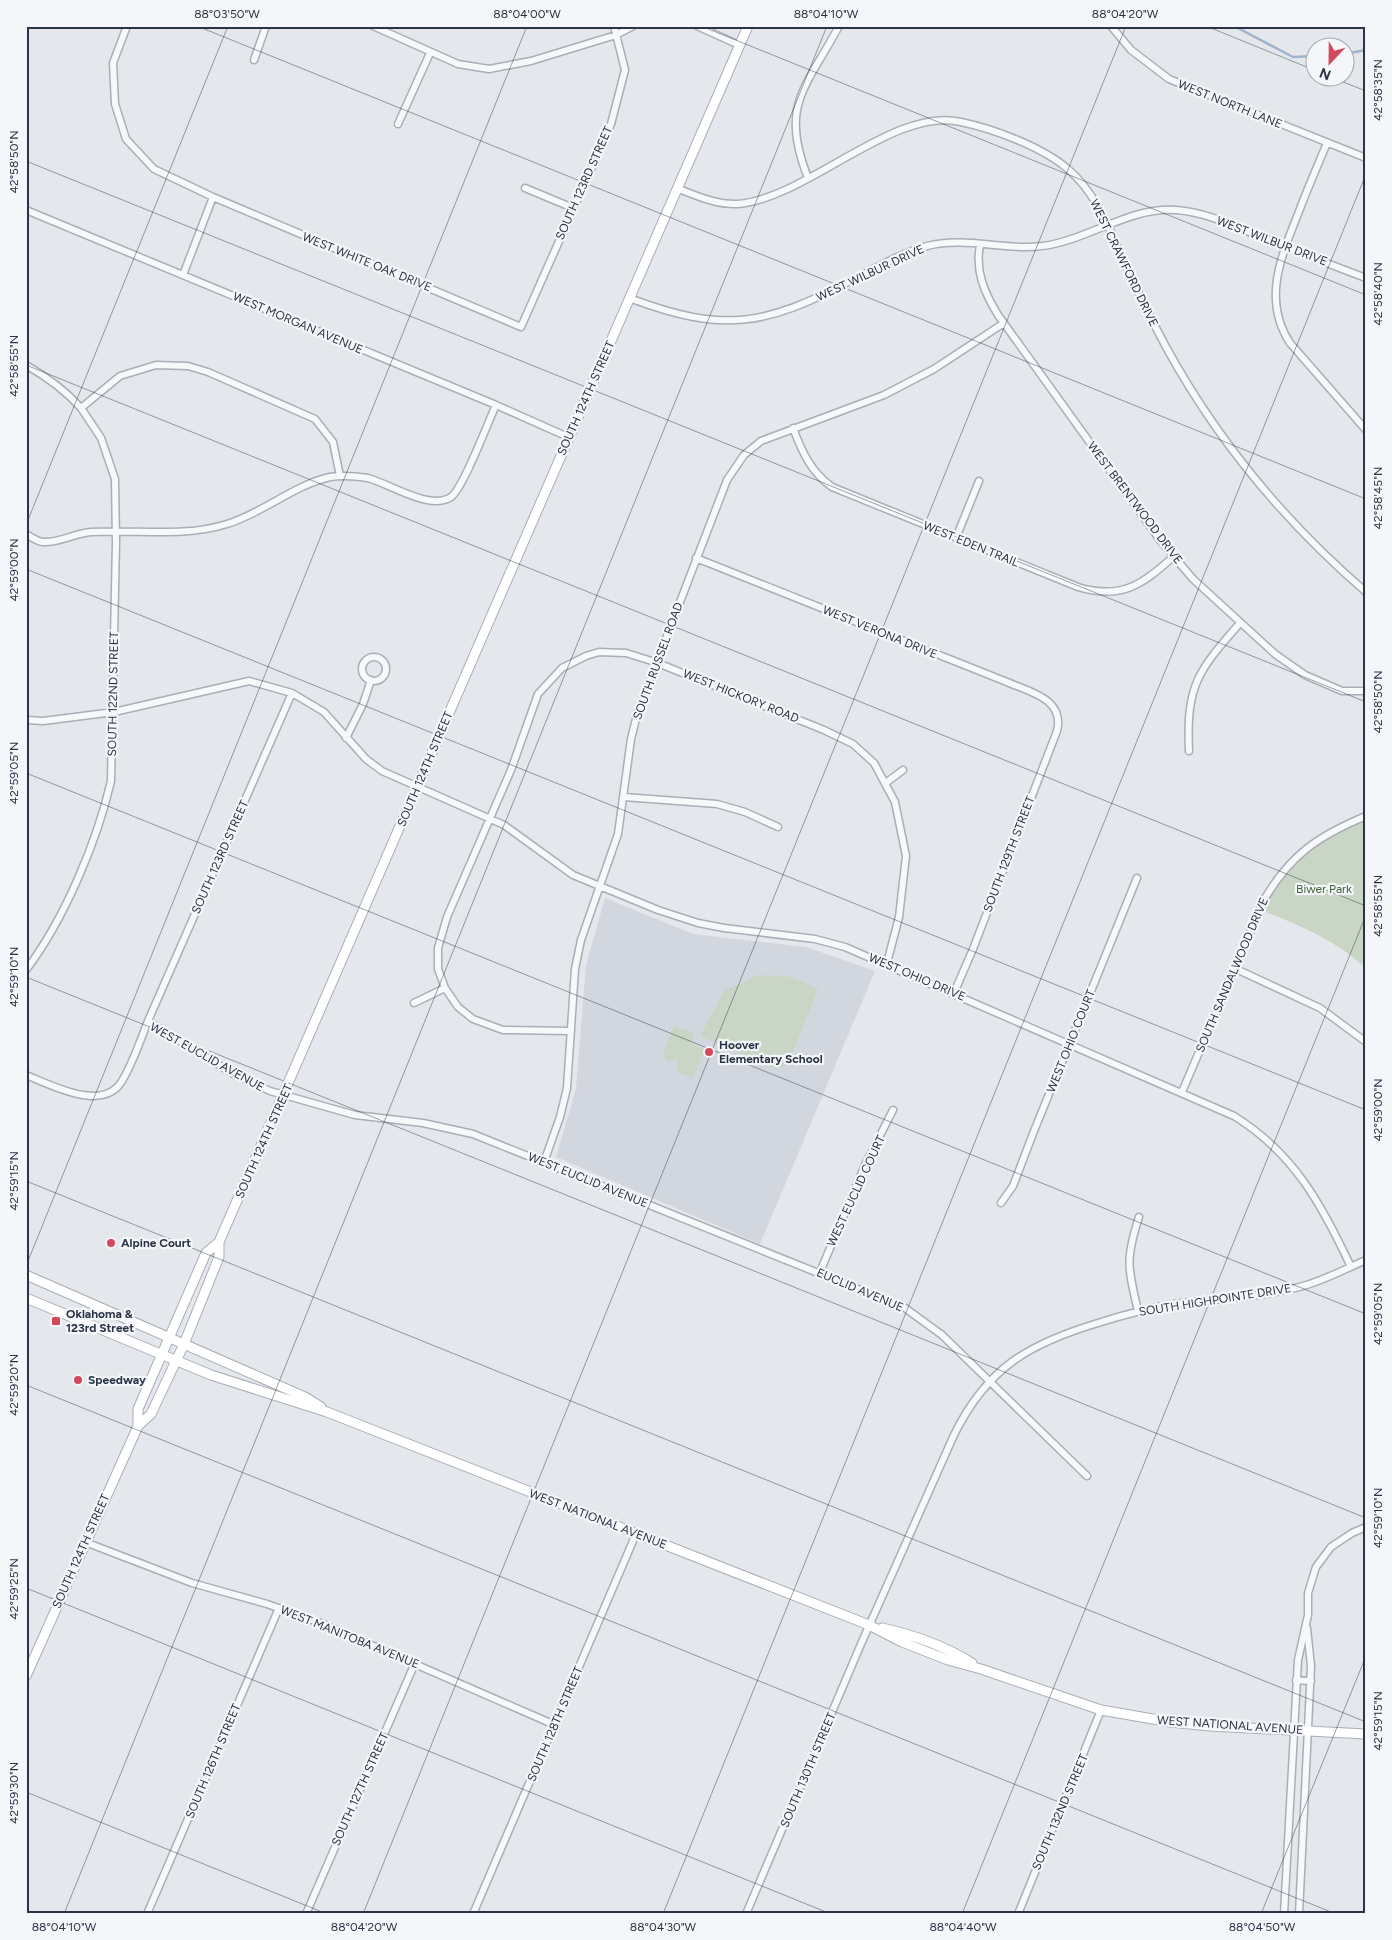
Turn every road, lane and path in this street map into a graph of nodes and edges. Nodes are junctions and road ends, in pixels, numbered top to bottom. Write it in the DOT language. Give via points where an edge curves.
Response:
graph roads {
  1 [pos="127,26"];
  2 [pos="266,26"];
  3 [pos="373,26"];
  4 [pos="614,26"];
  5 [pos="633,26"];
  6 [pos="697,26"];
  7 [pos="748,26"];
  8 [pos="839,26"];
  9 [pos="1111,26"];
  10 [pos="616,35"];
  11 [pos="739,46"];
  12 [pos="430,53"];
  13 [pos="254,60"];
  14 [pos="398,124"];
  15 [pos="1327,143"];
  16 [pos="1366,158"];
  17 [pos="808,178"];
  18 [pos="525,188"];
  19 [pos="679,189"];
  20 [pos="212,197"];
  21 [pos="573,208"];
  22 [pos="26,210"];
  23 [pos="1107,225"];
  24 [pos="980,245"];
  25 [pos="1285,246"];
  26 [pos="183,275"];
  27 [pos="1366,278"];
  28 [pos="632,298"];
  29 [pos="1004,323"];
  30 [pos="521,327"];
  31 [pos="26,365"];
  32 [pos="496,405"];
  33 [pos="81,408"];
  34 [pos="793,428"];
  35 [pos="1366,430"];
  36 [pos="568,437"];
  37 [pos="340,476"];
  38 [pos="979,481"];
  39 [pos="116,532"];
  40 [pos="26,534"];
  41 [pos="956,538"];
  42 [pos="1173,557"];
  43 [pos="696,558"];
  44 [pos="1366,592"];
  45 [pos="1240,623"];
  46 [pos="656,662"];
  47 [pos="372,680"];
  48 [pos="1366,691"];
  49 [pos="292,693"];
  50 [pos="114,712"];
  51 [pos="1058,715"];
  52 [pos="26,720"];
  53 [pos="346,738"];
  54 [pos="1189,750"];
  55 [pos="904,770"];
  56 [pos="887,782"];
  57 [pos="417,788"];
  58 [pos="624,797"];
  59 [pos="1366,816"];
  60 [pos="491,818"];
  61 [pos="778,827"];
  62 [pos="1137,878"];
  63 [pos="600,887"];
  64 [pos="887,963"];
  65 [pos="1234,968"];
  66 [pos="26,970"];
  67 [pos="445,988"];
  68 [pos="954,992"];
  69 [pos="414,1002"];
  70 [pos="148,1021"];
  71 [pos="571,1031"];
  72 [pos="1366,1042"];
  73 [pos="1071,1044"];
  74 [pos="26,1075"];
  75 [pos="1182,1092"];
  76 [pos="284,1095"];
  77 [pos="893,1110"];
  78 [pos="544,1162"];
  79 [pos="1001,1203"];
  80 [pos="1139,1217"];
  81 [pos="712,1229"];
  82 [pos="219,1242"];
  83 [pos="1366,1260"];
  84 [pos="1351,1267"];
  85 [pos="820,1272"];
  86 [pos="26,1276"];
  87 [pos="26,1298"];
  88 [pos="1138,1311"];
  89 [pos="169,1338"];
  90 [pos="184,1344"];
  91 [pos="161,1354"];
  92 [pos="176,1361"];
  93 [pos="990,1382"];
  94 [pos="328,1412"];
  95 [pos="138,1426"];
  96 [pos="1087,1476"];
  97 [pos="1366,1527"];
  98 [pos="636,1534"];
  99 [pos="85,1542"];
  100 [pos="279,1608"];
  101 [pos="1306,1624"];
  102 [pos="870,1625"];
  103 [pos="414,1664"];
  104 [pos="26,1676"];
  105 [pos="1296,1680"];
  106 [pos="1311,1680"];
  107 [pos="1101,1710"];
  108 [pos="555,1724"];
  109 [pos="1293,1730"];
  110 [pos="1309,1731"];
  111 [pos="1366,1734"];
  112 [pos="147,1914"];
  113 [pos="306,1914"];
  114 [pos="473,1914"];
  115 [pos="746,1914"];
  116 [pos="1018,1914"];
  117 [pos="1284,1914"];
  118 [pos="1299,1914"];
  1 -- 20 [label="street, WEST WHITE OAK DRIVE" via="113,63 115,104 126,139 154,168"];
  2 -- 13 [label="street"];
  3 -- 12 [label="street"];
  4 -- 10 [label="street, SOUTH 123RD STREET"];
  5 -- 10 [label="street"];
  6 -- 11 [label="street"];
  7 -- 11 [label="street, SOUTH 124TH STREET"];
  8 -- 17 [label="street" via="802,90 795,114 794,139"];
  9 -- 15 [label="street, WEST NORTH LANE" via="1136,55 1169,79"];
  10 -- 12 [label="street" via="531,61 489,69 458,64"];
  10 -- 21 [label="street, SOUTH 123RD STREET" via="625,70 611,124"];
  11 -- 19 [label="street, SOUTH 124TH STREET"];
  12 -- 14 [label="street"];
  15 -- 16 [label="street, WEST NORTH LANE"];
  15 -- 25 [label="street"];
  17 -- 19 [label="street, WEST CRAWFORD DRIVE" via="769,196 738,204 705,200"];
  17 -- 23 [label="street, WEST CRAWFORD DRIVE" via="914,125 932,120 960,121 1022,143 1060,163 1084,186"];
  18 -- 21 [label="street"];
  19 -- 28 [label="street, SOUTH 124TH STREET"];
  20 -- 26 [label="street"];
  20 -- 30 [label="street, WEST WHITE OAK DRIVE"];
  21 -- 30 [label="street, SOUTH 123RD STREET"];
  22 -- 26 [label="street, WEST MORGAN AVENUE"];
  23 -- 24 [label="street, WEST WILBUR DRIVE" via="1077,238 1040,247"];
  23 -- 25 [label="street, WEST WILBUR DRIVE" via="1145,212 1177,210 1210,217"];
  23 -- 44 [label="street, WEST CRAWFORD DRIVE" via="1158,332 1182,376 1220,433 1286,514"];
  24 -- 28 [label="street, WEST WILBUR DRIVE" via="943,243 916,250 822,296 764,318 705,320 680,316"];
  24 -- 29 [label="street, WEST BRENTWOOD DRIVE" via="978,258 982,282"];
  25 -- 27 [label="street, WEST WILBUR DRIVE"];
  25 -- 35 [label="street" via="1275,281 1275,302 1281,327 1296,351"];
  26 -- 32 [label="street, WEST MORGAN AVENUE"];
  28 -- 36 [label="street, SOUTH 124TH STREET"];
  29 -- 34 [label="street, SOUTH RUSSEL ROAD" via="934,369 884,395"];
  29 -- 42 [label="street, WEST BRENTWOOD DRIVE"];
  31 -- 33 [label="street, SOUTH 122ND STREET" via="70,395"];
  32 -- 36 [label="street, WEST MORGAN AVENUE"];
  32 -- 37 [label="street" via="451,497 439,500 417,498 388,484"];
  33 -- 37 [label="street" via="120,376 156,365 188,366 315,419 333,442"];
  33 -- 39 [label="street, SOUTH 122ND STREET" via="101,438 115,479"];
  34 -- 41 [label="street, WEST EDEN TRAIL" via="806,459 832,487"];
  34 -- 43 [label="street, SOUTH RUSSEL ROAD" via="761,441 738,463 724,487"];
  36 -- 57 [label="street, SOUTH 124TH STREET"];
  37 -- 39 [label="street" via="316,481 262,510 227,524 179,533"];
  38 -- 41 [label="street"];
  39 -- 40 [label="street" via="75,533 60,540 42,542"];
  39 -- 50 [label="street, SOUTH 122ND STREET"];
  41 -- 42 [label="street, WEST EDEN TRAIL" via="1078,587 1103,593 1130,589"];
  42 -- 45 [label="street, WEST BRENTWOOD DRIVE"];
  43 -- 46 [label="street, SOUTH RUSSEL ROAD"];
  43 -- 51 [label="street, WEST VERONA DRIVE" via="1007,682 1046,700"];
  45 -- 48 [label="street, WEST BRENTWOOD DRIVE" via="1289,665 1317,682 1342,691"];
  45 -- 54 [label="street" via="1198,678 1189,706"];
  46 -- 56 [label="street, WEST HICKORY ROAD" via="841,737 866,754"];
  46 -- 58 [label="street, SOUTH RUSSEL ROAD" via="638,712"];
  46 -- 60 [label="street, WEST HICKORY ROAD" via="626,653 599,652 572,662 552,678 535,702"];
  47 -- 53 [label="street"];
  49 -- 50 [label="street, WEST OHIO DRIVE" via="249,681"];
  49 -- 53 [label="street, WEST OHIO DRIVE" via="324,712"];
  49 -- 70 [label="street, SOUTH 123RD STREET"];
  50 -- 52 [label="street, WEST OHIO DRIVE" via="43,721"];
  50 -- 66 [label="street, SOUTH 122ND STREET" via="111,781 104,814 60,915"];
  51 -- 68 [label="street, SOUTH 129TH STREET" via="1057,731"];
  53 -- 57 [label="street, WEST OHIO DRIVE" via="366,760"];
  55 -- 56 [label="street"];
  56 -- 64 [label="street, WEST HICKORY ROAD" via="895,802 906,856 899,918"];
  57 -- 60 [label="street, WEST OHIO DRIVE"];
  57 -- 76 [label="street, SOUTH 124TH STREET"];
  58 -- 61 [label="street" via="717,804"];
  58 -- 63 [label="street, SOUTH RUSSEL ROAD" via="618,834"];
  59 -- 65 [label="street, SOUTH SANDALWOOD DRIVE" via="1321,837 1287,866 1264,900"];
  60 -- 63 [label="street, WEST OHIO DRIVE" via="518,833 573,875"];
  60 -- 67 [label="street, WEST HICKORY ROAD" via="441,937 438,969"];
  62 -- 73 [label="street, WEST OHIO COURT"];
  63 -- 64 [label="street, WEST OHIO DRIVE" via="698,923 828,942"];
  63 -- 71 [label="street, SOUTH RUSSEL ROAD" via="584,930 575,969"];
  64 -- 68 [label="street, WEST OHIO DRIVE"];
  65 -- 72 [label="street" via="1320,1008"];
  65 -- 75 [label="street, SOUTH SANDALWOOD DRIVE"];
  67 -- 69 [label="street"];
  67 -- 71 [label="street" via="458,1007 485,1025 503,1030"];
  68 -- 73 [label="street, WEST OHIO DRIVE"];
  70 -- 74 [label="street, WEST EUCLID AVENUE" via="121,1083 111,1091 92,1096 72,1093"];
  70 -- 76 [label="street, WEST EUCLID AVENUE" via="235,1074"];
  71 -- 78 [label="street, SOUTH RUSSEL ROAD" via="566,1088 560,1117"];
  73 -- 75 [label="street, WEST OHIO DRIVE"];
  73 -- 79 [label="street, WEST OHIO COURT" via="1013,1186"];
  75 -- 84 [label="street, WEST OHIO DRIVE" via="1240,1120 1278,1151 1324,1209"];
  76 -- 78 [label="street, WEST EUCLID AVENUE" via="355,1115 459,1130"];
  76 -- 82 [label="street, SOUTH 124TH STREET"];
  77 -- 85 [label="street, WEST EUCLID COURT" via="865,1165"];
  78 -- 81 [label="street, WEST EUCLID AVENUE"];
  80 -- 88 [label="street" via="1130,1246 1128,1267"];
  81 -- 85 [label="street, EUCLID AVENUE"];
  82 -- 89 [label="street, SOUTH 124TH STREET" via="206,1253"];
  82 -- 90 [label="street, SOUTH 124TH STREET" via="219,1257"];
  83 -- 84 [label="street, SOUTH HIGHPOINTE DRIVE"];
  84 -- 88 [label="street, SOUTH HIGHPOINTE DRIVE" via="1303,1286 1277,1292"];
  85 -- 93 [label="street, EUCLID AVENUE" via="880,1296 917,1316"];
  86 -- 89 [label="street, WEST NATIONAL AVENUE"];
  87 -- 91 [label="street, WEST NATIONAL AVENUE"];
  88 -- 93 [label="street, SOUTH HIGHPOINTE DRIVE" via="1041,1342 1009,1363"];
  89 -- 90 [label="street, WEST NATIONAL AVENUE"];
  89 -- 91 [label="street, SOUTH 124TH STREET"];
  90 -- 92 [label="street, SOUTH 124TH STREET"];
  90 -- 94 [label="street, WEST NATIONAL AVENUE" via="305,1397"];
  91 -- 92 [label="street, WEST NATIONAL AVENUE"];
  91 -- 95 [label="street, SOUTH 124TH STREET" via="138,1409"];
  92 -- 94 [label="street, WEST NATIONAL AVENUE"];
  92 -- 95 [label="street, SOUTH 124TH STREET" via="151,1414"];
  93 -- 96 [label="street, EUCLID AVENUE"];
  93 -- 102 [label="street, SOUTH HIGHPOINTE DRIVE" via="970,1405 954,1435"];
  94 -- 98 [label="street, WEST NATIONAL AVENUE"];
  95 -- 99 [label="street, SOUTH 124TH STREET"];
  97 -- 101 [label="street" via="1340,1540 1316,1567 1308,1593"];
  98 -- 102 [label="street, WEST NATIONAL AVENUE"];
  98 -- 108 [label="street, SOUTH 128TH STREET"];
  99 -- 100 [label="street, WEST MANITOBA AVENUE" via="192,1584"];
  99 -- 104 [label="street, SOUTH 124TH STREET"];
  100 -- 103 [label="street, WEST MANITOBA AVENUE"];
  100 -- 112 [label="street, SOUTH 126TH STREET"];
  101 -- 105 [label="street"];
  101 -- 106 [label="street"];
  102 -- 107 [label="street, WEST NATIONAL AVENUE" via="930,1641 981,1668"];
  102 -- 115 [label="street, SOUTH 130TH STREET"];
  103 -- 108 [label="street, WEST MANITOBA AVENUE"];
  103 -- 113 [label="street, SOUTH 127TH STREET"];
  105 -- 106 [label="street"];
  105 -- 109 [label="street"];
  106 -- 110 [label="street"];
  107 -- 109 [label="street, WEST NATIONAL AVENUE" via="1178,1723"];
  107 -- 116 [label="street, SOUTH 132ND STREET"];
  108 -- 114 [label="street, SOUTH 128TH STREET"];
  109 -- 110 [label="street, WEST NATIONAL AVENUE"];
  109 -- 117 [label="street"];
  110 -- 111 [label="street, WEST NATIONAL AVENUE"];
  110 -- 118 [label="street"];
}
